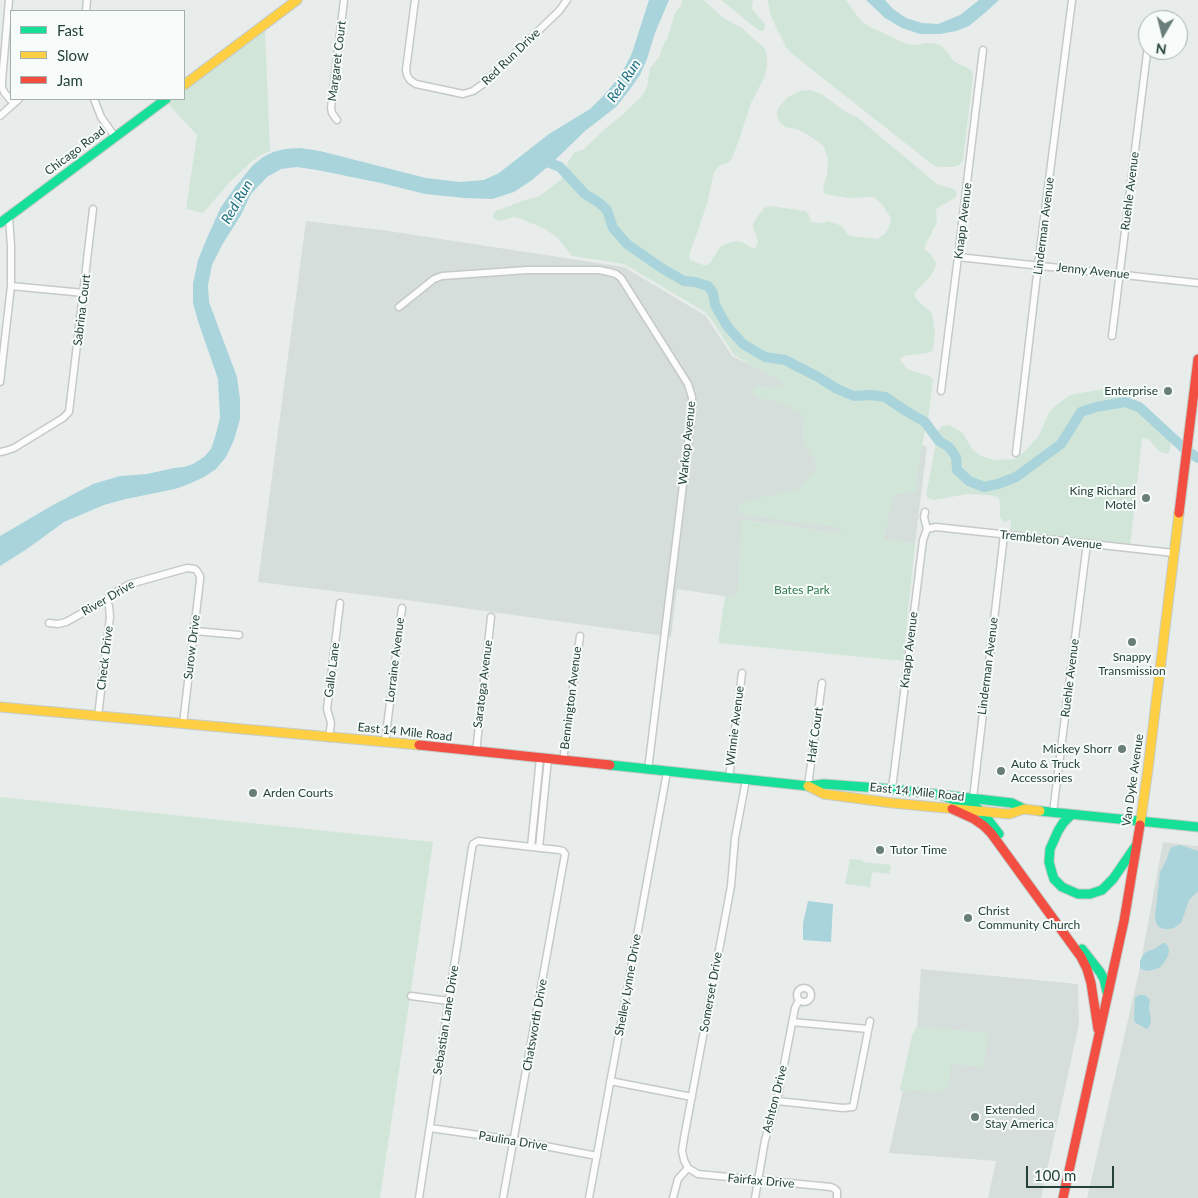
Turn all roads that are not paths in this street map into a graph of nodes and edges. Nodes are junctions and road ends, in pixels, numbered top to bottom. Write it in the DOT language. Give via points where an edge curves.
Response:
graph roads {
  1 [pos="9,0"];
  2 [pos="297,0"];
  3 [pos="344,0"];
  4 [pos="415,0"];
  5 [pos="567,0"];
  6 [pos="1072,0"];
  7 [pos="983,50"];
  8 [pos="1146,60"];
  9 [pos="185,84"];
  10 [pos="10,96"];
  11 [pos="94,100"];
  12 [pos="165,100"];
  13 [pos="16,101"];
  14 [pos="0,116"];
  15 [pos="337,120"];
  16 [pos="115,137"];
  17 [pos="93,209"];
  18 [pos="9,217"];
  19 [pos="0,223"];
  20 [pos="958,257"];
  21 [pos="1038,266"];
  22 [pos="1120,274"];
  23 [pos="1198,283"];
  24 [pos="11,286"];
  25 [pos="84,293"];
  26 [pos="399,307"];
  27 [pos="1112,336"];
  28 [pos="1198,359"];
  29 [pos="0,382"];
  30 [pos="941,391"];
  31 [pos="0,452"];
  32 [pos="1016,453"];
  33 [pos="925,512"];
  34 [pos="928,529"];
  35 [pos="1004,535"];
  36 [pos="1087,543"];
  37 [pos="1174,553"];
  38 [pos="197,570"];
  39 [pos="106,600"];
  40 [pos="340,603"];
  41 [pos="402,608"];
  42 [pos="491,617"];
  43 [pos="49,623"];
  44 [pos="195,631"];
  45 [pos="239,635"];
  46 [pos="580,636"];
  47 [pos="742,673"];
  48 [pos="822,683"];
  49 [pos="0,707"];
  50 [pos="98,716"];
  51 [pos="183,724"];
  52 [pos="329,738"];
  53 [pos="385,742"];
  54 [pos="476,752"];
  55 [pos="544,759"];
  56 [pos="563,761"];
  57 [pos="648,770"];
  58 [pos="667,772"];
  59 [pos="729,778"];
  60 [pos="746,780"];
  61 [pos="808,786"];
  62 [pos="892,789"];
  63 [pos="938,794"];
  64 [pos="973,798"];
  65 [pos="952,809"];
  66 [pos="1024,809"];
  67 [pos="982,812"];
  68 [pos="1053,812"];
  69 [pos="1072,814"];
  70 [pos="1140,822"];
  71 [pos="1198,827"];
  72 [pos="1137,844"];
  73 [pos="531,847"];
  74 [pos="539,848"];
  75 [pos="1108,995"];
  76 [pos="411,996"];
  77 [pos="799,1000"];
  78 [pos="449,1001"];
  79 [pos="870,1021"];
  80 [pos="792,1022"];
  81 [pos="868,1029"];
  82 [pos="1099,1035"];
  83 [pos="610,1082"];
  84 [pos="692,1097"];
  85 [pos="777,1101"];
  86 [pos="430,1128"];
  87 [pos="514,1140"];
  88 [pos="597,1156"];
  89 [pos="688,1168"];
  90 [pos="758,1180"];
  91 [pos="419,1198"];
  92 [pos="503,1198"];
  93 [pos="589,1198"];
  94 [pos="673,1198"];
  95 [pos="755,1198"];
  96 [pos="837,1198"];
  97 [pos="1063,1198"];
  1 -- 10 [label="street" via="2,87"];
  2 -- 9 [label="main road"];
  3 -- 15 [label="street, Margaret Court" via="331,108"];
  4 -- 5 [label="street, Red Run Drive" via="407,75 416,84 463,94 483,84"];
  6 -- 21 [label="street, Linderman Avenue"];
  7 -- 20 [label="street, Knapp Avenue"];
  8 -- 22 [label="street, Ruehle Avenue"];
  11 -- 16 [label="street"];
  12 -- 16 [label="main road, Chicago Road"];
  13 -- 14 [label="street"];
  16 -- 18 [label="main road, Chicago Road"];
  17 -- 25 [label="street, Sabrina Court"];
  18 -- 19 [label="main road, Chicago Road"];
  18 -- 24 [label="street"];
  20 -- 21 [label="street, Jenny Avenue"];
  20 -- 30 [label="street, Knapp Avenue"];
  21 -- 22 [label="street, Jenny Avenue"];
  21 -- 32 [label="street, Linderman Avenue"];
  22 -- 23 [label="street, Jenny Avenue"];
  22 -- 27 [label="street, Ruehle Avenue"];
  24 -- 25 [label="street"];
  24 -- 29 [label="street"];
  25 -- 31 [label="street, Sabrina Court" via="69,412 14,448"];
  26 -- 57 [label="street, Warkop Avenue" via="442,276 527,270 609,272 621,278 688,384 692,411"];
  28 -- 37 [label="main road, Van Dyke Avenue"];
  33 -- 34 [label="street, Knapp Avenue"];
  34 -- 35 [label="street, Trembleton Avenue" via="936,527"];
  34 -- 62 [label="street, Knapp Avenue" via="923,540"];
  35 -- 36 [label="street, Trembleton Avenue"];
  35 -- 64 [label="street, Linderman Avenue"];
  36 -- 37 [label="street, Trembleton Avenue"];
  36 -- 68 [label="street, Ruehle Avenue"];
  37 -- 70 [label="main road, Van Dyke Avenue"];
  38 -- 39 [label="street, River Drive" via="187,568 135,582"];
  38 -- 44 [label="street, Surow Drive" via="200,580"];
  39 -- 43 [label="street, River Drive" via="66,622"];
  39 -- 50 [label="street, Check Drive" via="110,617"];
  40 -- 52 [label="street, Gallo Lane" via="327,710 331,722"];
  41 -- 53 [label="street, Lorraine Avenue"];
  42 -- 54 [label="street, Saratoga Avenue"];
  44 -- 45 [label="street"];
  44 -- 51 [label="street, Surow Drive"];
  46 -- 56 [label="street, Bennington Avenue"];
  47 -- 59 [label="street, Winnie Avenue"];
  48 -- 61 [label="street, Haff Court"];
  49 -- 50 [label="main road, East 14 Mile Road"];
  50 -- 51 [label="main road, East 14 Mile Road"];
  51 -- 52 [label="main road, East 14 Mile Road"];
  52 -- 53 [label="main road, East 14 Mile Road"];
  53 -- 54 [label="main road, East 14 Mile Road"];
  54 -- 55 [label="main road, East 14 Mile Road"];
  55 -- 56 [label="main road, East 14 Mile Road"];
  55 -- 73 [label="street"];
  55 -- 74 [label="street"];
  56 -- 57 [label="main road, East 14 Mile Road"];
  57 -- 58 [label="main road, East 14 Mile Road"];
  58 -- 59 [label="main road, East 14 Mile Road"];
  58 -- 83 [label="street, Shelley Lynne Drive"];
  59 -- 60 [label="main road, East 14 Mile Road"];
  60 -- 61 [label="main road, East 14 Mile Road"];
  60 -- 84 [label="street, Somerset Drive" via="731,886"];
  61 -- 62 [label="main road, East 14 Mile Road" via="824,784"];
  61 -- 65 [label="main road, East 14 Mile Road" via="824,794"];
  62 -- 63 [label="main road, East 14 Mile Road"];
  63 -- 64 [label="main road, East 14 Mile Road"];
  63 -- 67 [label="main road"];
  64 -- 66 [label="main road, East 14 Mile Road" via="1012,803"];
  65 -- 67 [label="main road, East 14 Mile Road"];
  65 -- 82 [label="main road" via="974,819 991,833 1081,957 1091,983"];
  66 -- 67 [label="main road, East 14 Mile Road" via="1009,814"];
  66 -- 68 [label="main road, East 14 Mile Road"];
  67 -- 75 [label="main road" via="1100,972"];
  68 -- 69 [label="main road, East 14 Mile Road"];
  69 -- 70 [label="main road, East 14 Mile Road"];
  69 -- 72 [label="main road" via="1058,830 1050,849 1049,862 1054,878 1072,892 1090,894 1102,890 1114,879"];
  70 -- 71 [label="main road, East 14 Mile Road"];
  70 -- 72 [label="main road, Van Dyke Avenue"];
  72 -- 75 [label="main road, Van Dyke Avenue"];
  73 -- 74 [label="street"];
  73 -- 78 [label="street, Sebastian Lane Drive" via="474,842"];
  74 -- 87 [label="street, Chatsworth Drive" via="559,850 564,852 565,858"];
  75 -- 82 [label="main road, Van Dyke Avenue"];
  76 -- 78 [label="street"];
  77 -- 80 [label="street, Ashton Drive"];
  78 -- 86 [label="street, Sebastian Lane Drive"];
  79 -- 81 [label="street"];
  80 -- 81 [label="street"];
  80 -- 85 [label="street, Ashton Drive"];
  81 -- 85 [label="street" via="853,1107"];
  82 -- 97 [label="main road, Van Dyke Avenue"];
  83 -- 84 [label="street"];
  83 -- 88 [label="street, Shelley Lynne Drive"];
  84 -- 89 [label="street, Somerset Drive" via="682,1150"];
  85 -- 90 [label="street, Ashton Drive"];
  86 -- 87 [label="street, Paulina Drive"];
  86 -- 91 [label="street, Sebastian Lane Drive"];
  87 -- 88 [label="street, Paulina Drive"];
  87 -- 92 [label="street, Chatsworth Drive"];
  88 -- 93 [label="street, Shelley Lynne Drive"];
  89 -- 90 [label="street, Fairfax Drive" via="704,1176"];
  89 -- 94 [label="street" via="678,1179"];
  90 -- 95 [label="street, Ashton Drive"];
  90 -- 96 [label="street, Fairfax Drive" via="831,1187 836,1190"];
}
